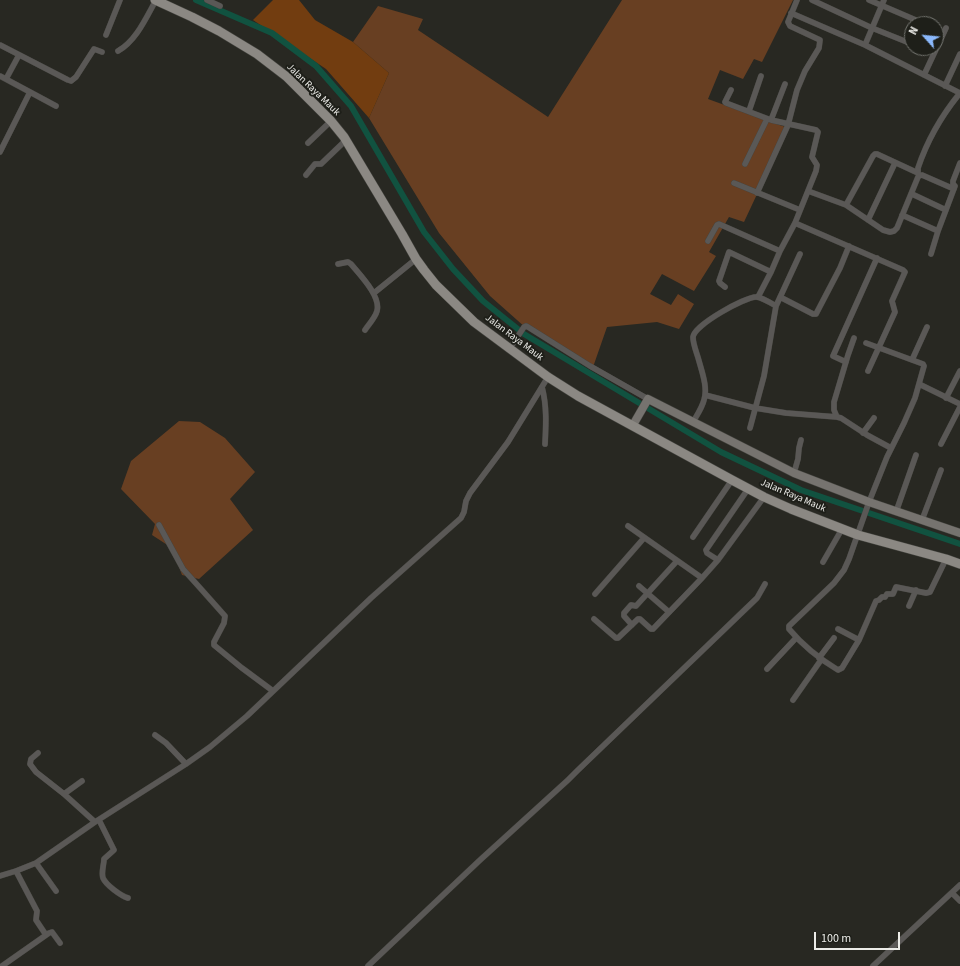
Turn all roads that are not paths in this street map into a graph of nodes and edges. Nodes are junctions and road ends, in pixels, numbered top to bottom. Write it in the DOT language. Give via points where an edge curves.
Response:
graph roads {
  1 [pos="120,0"];
  2 [pos="155,0"];
  3 [pos="207,0"];
  4 [pos="797,0"];
  5 [pos="812,0"];
  6 [pos="869,0"];
  7 [pos="824,2"];
  8 [pos="883,3"];
  9 [pos="220,6"];
  10 [pos="790,13"];
  11 [pos="910,16"];
  12 [pos="872,28"];
  13 [pos="946,28"];
  14 [pos="106,35"];
  15 [pos="904,41"];
  16 [pos="0,45"];
  17 [pos="865,45"];
  18 [pos="118,50"];
  19 [pos="102,52"];
  20 [pos="960,54"];
  21 [pos="19,55"];
  22 [pos="924,75"];
  23 [pos="0,76"];
  24 [pos="761,76"];
  25 [pos="6,80"];
  26 [pos="785,84"];
  27 [pos="945,86"];
  28 [pos="731,90"];
  29 [pos="30,92"];
  30 [pos="960,93"];
  31 [pos="56,106"];
  32 [pos="749,112"];
  33 [pos="769,119"];
  34 [pos="331,121"];
  35 [pos="788,125"];
  36 [pos="346,140"];
  37 [pos="308,142"];
  38 [pos="0,152"];
  39 [pos="895,163"];
  40 [pos="960,163"];
  41 [pos="745,164"];
  42 [pos="919,174"];
  43 [pos="306,175"];
  44 [pos="734,182"];
  45 [pos="956,188"];
  46 [pos="808,192"];
  47 [pos="757,193"];
  48 [pos="912,194"];
  49 [pos="846,205"];
  50 [pos="800,210"];
  51 [pos="946,210"];
  52 [pos="902,215"];
  53 [pos="868,220"];
  54 [pos="795,223"];
  55 [pos="938,231"];
  56 [pos="708,241"];
  57 [pos="849,246"];
  58 [pos="780,251"];
  59 [pos="800,254"];
  60 [pos="930,254"];
  61 [pos="877,258"];
  62 [pos="416,259"];
  63 [pos="338,264"];
  64 [pos="771,272"];
  65 [pos="724,287"];
  66 [pos="374,293"];
  67 [pos="758,297"];
  68 [pos="780,297"];
  69 [pos="776,306"];
  70 [pos="927,326"];
  71 [pos="365,330"];
  72 [pos="854,338"];
  73 [pos="866,343"];
  74 [pos="511,346"];
  75 [pos="879,348"];
  76 [pos="912,360"];
  77 [pos="846,362"];
  78 [pos="960,371"];
  79 [pos="868,372"];
  80 [pos="548,377"];
  81 [pos="919,384"];
  82 [pos="542,387"];
  83 [pos="705,395"];
  84 [pos="946,398"];
  85 [pos="646,401"];
  86 [pos="960,406"];
  87 [pos="755,408"];
  88 [pos="837,417"];
  89 [pos="874,418"];
  90 [pos="693,422"];
  91 [pos="634,423"];
  92 [pos="750,428"];
  93 [pos="864,433"];
  94 [pos="801,440"];
  95 [pos="545,444"];
  96 [pos="941,444"];
  97 [pos="891,448"];
  98 [pos="916,455"];
  99 [pos="941,470"];
  100 [pos="794,473"];
  101 [pos="732,480"];
  102 [pos="748,488"];
  103 [pos="764,497"];
  104 [pos="868,504"];
  105 [pos="896,512"];
  106 [pos="922,520"];
  107 [pos="160,525"];
  108 [pos="628,526"];
  109 [pos="842,529"];
  110 [pos="859,532"];
  111 [pos="960,533"];
  112 [pos="693,537"];
  113 [pos="644,538"];
  114 [pos="946,559"];
  115 [pos="718,560"];
  116 [pos="677,561"];
  117 [pos="823,562"];
  118 [pos="960,564"];
  119 [pos="702,578"];
  120 [pos="765,584"];
  121 [pos="639,586"];
  122 [pos="916,590"];
  123 [pos="596,594"];
  124 [pos="648,594"];
  125 [pos="909,606"];
  126 [pos="669,612"];
  127 [pos="594,619"];
  128 [pos="632,625"];
  129 [pos="838,629"];
  130 [pos="796,638"];
  131 [pos="834,638"];
  132 [pos="859,640"];
  133 [pos="820,659"];
  134 [pos="767,670"];
  135 [pos="273,691"];
  136 [pos="793,700"];
  137 [pos="155,735"];
  138 [pos="38,753"];
  139 [pos="186,764"];
  140 [pos="82,781"];
  141 [pos="64,794"];
  142 [pos="97,821"];
  143 [pos="36,863"];
  144 [pos="16,871"];
  145 [pos="0,876"];
  146 [pos="960,885"];
  147 [pos="56,891"];
  148 [pos="952,893"];
  149 [pos="128,898"];
  150 [pos="960,901"];
  151 [pos="46,935"];
  152 [pos="60,943"];
  153 [pos="0,962"];
  154 [pos="2,966"];
  155 [pos="368,966"];
  156 [pos="873,966"];
  1 -- 14 [label="street"];
  2 -- 18 [label="street" via="140,29"];
  2 -- 34 [label="main road, Jalan Raya Mauk" via="192,16 257,54 287,77"];
  3 -- 9 [label="street"];
  4 -- 10 [label="street"];
  5 -- 7 [label="street"];
  6 -- 8 [label="street"];
  7 -- 12 [label="street"];
  8 -- 11 [label="street"];
  8 -- 12 [label="street"];
  10 -- 17 [label="street"];
  10 -- 35 [label="street" via="790,26 820,40 819,48 797,90"];
  12 -- 15 [label="street"];
  12 -- 17 [label="street"];
  13 -- 22 [label="street"];
  16 -- 21 [label="street"];
  17 -- 22 [label="street"];
  19 -- 21 [label="street" via="94,49 72,81"];
  20 -- 27 [label="street"];
  21 -- 25 [label="street"];
  22 -- 27 [label="street"];
  23 -- 25 [label="street"];
  24 -- 32 [label="street"];
  25 -- 29 [label="street"];
  26 -- 33 [label="street"];
  27 -- 30 [label="street"];
  28 -- 32 [label="street" via="725,102"];
  29 -- 31 [label="street"];
  29 -- 38 [label="street"];
  30 -- 42 [label="street" via="935,130 918,168"];
  32 -- 33 [label="street"];
  33 -- 35 [label="street"];
  33 -- 41 [label="street"];
  34 -- 36 [label="main road, Jalan Raya Mauk"];
  34 -- 37 [label="street"];
  35 -- 46 [label="street" via="818,132 812,157 817,163 817,168"];
  35 -- 47 [label="street"];
  36 -- 43 [label="street" via="321,164 315,164"];
  36 -- 62 [label="main road, Jalan Raya Mauk"];
  39 -- 42 [label="street"];
  39 -- 49 [label="street" via="877,154 874,155"];
  39 -- 53 [label="street"];
  40 -- 45 [label="street" via="953,182"];
  42 -- 45 [label="street"];
  42 -- 48 [label="street"];
  44 -- 47 [label="street"];
  45 -- 51 [label="street"];
  46 -- 49 [label="street"];
  46 -- 50 [label="street"];
  47 -- 50 [label="street"];
  48 -- 51 [label="street"];
  48 -- 52 [label="street"];
  49 -- 53 [label="street"];
  50 -- 54 [label="street"];
  51 -- 55 [label="street"];
  52 -- 53 [label="street" via="894,232 883,230"];
  52 -- 55 [label="street"];
  54 -- 57 [label="street"];
  54 -- 58 [label="street"];
  55 -- 60 [label="street"];
  56 -- 58 [label="street" via="719,224"];
  57 -- 61 [label="street"];
  57 -- 68 [label="street" via="816,314"];
  58 -- 64 [label="street"];
  59 -- 68 [label="street"];
  61 -- 75 [label="street" via="904,272 892,301 895,312"];
  61 -- 77 [label="street" via="833,356"];
  62 -- 66 [label="street"];
  62 -- 74 [label="main road, Jalan Raya Mauk" via="446,296 474,322"];
  63 -- 66 [label="street" via="351,264"];
  64 -- 65 [label="street" via="728,252 719,281"];
  64 -- 67 [label="street"];
  66 -- 71 [label="street" via="378,303 377,312"];
  67 -- 69 [label="street"];
  67 -- 83 [label="street" via="746,300 713,317 694,333"];
  68 -- 69 [label="street"];
  69 -- 87 [label="street" via="764,376"];
  70 -- 76 [label="street"];
  72 -- 77 [label="street"];
  73 -- 75 [label="street"];
  74 -- 80 [label="main road, Jalan Raya Mauk"];
  74 -- 85 [label="street" via="526,326"];
  75 -- 76 [label="street"];
  75 -- 79 [label="street"];
  76 -- 81 [label="street" via="924,366"];
  77 -- 88 [label="street" via="834,402"];
  78 -- 84 [label="street"];
  80 -- 82 [label="street"];
  80 -- 91 [label="main road, Jalan Raya Mauk" via="578,396"];
  81 -- 84 [label="street"];
  81 -- 97 [label="street" via="904,424"];
  82 -- 95 [label="street" via="546,424"];
  82 -- 135 [label="street" via="508,442 470,493 461,518 371,598"];
  83 -- 87 [label="street"];
  83 -- 90 [label="street"];
  84 -- 86 [label="street"];
  85 -- 90 [label="street"];
  85 -- 91 [label="street"];
  86 -- 96 [label="street"];
  87 -- 88 [label="street" via="786,414"];
  87 -- 92 [label="street"];
  88 -- 93 [label="street" via="846,420"];
  89 -- 93 [label="street"];
  90 -- 100 [label="street"];
  91 -- 101 [label="main road, Jalan Raya Mauk"];
  93 -- 97 [label="street"];
  94 -- 100 [label="street"];
  97 -- 104 [label="street"];
  98 -- 105 [label="street"];
  99 -- 106 [label="street"];
  100 -- 104 [label="street"];
  101 -- 102 [label="main road, Jalan Raya Mauk"];
  101 -- 112 [label="street"];
  102 -- 103 [label="main road, Jalan Raya Mauk"];
  102 -- 115 [label="street" via="706,550"];
  103 -- 109 [label="main road, Jalan Raya Mauk"];
  103 -- 115 [label="street"];
  104 -- 105 [label="street"];
  104 -- 110 [label="street"];
  105 -- 106 [label="street"];
  106 -- 111 [label="street"];
  107 -- 135 [label="street" via="183,570 225,616 214,645"];
  108 -- 113 [label="street"];
  109 -- 110 [label="main road, Jalan Raya Mauk"];
  109 -- 117 [label="street"];
  110 -- 114 [label="main road, Jalan Raya Mauk"];
  110 -- 130 [label="street" via="844,570 789,626"];
  113 -- 116 [label="street"];
  113 -- 123 [label="street"];
  114 -- 118 [label="main road, Jalan Raya Mauk"];
  114 -- 122 [label="street" via="931,591 928,593"];
  115 -- 119 [label="street"];
  116 -- 119 [label="street"];
  116 -- 124 [label="street"];
  119 -- 126 [label="street"];
  120 -- 155 [label="street" via="757,598 568,780"];
  121 -- 124 [label="street"];
  122 -- 125 [label="street"];
  122 -- 132 [label="street" via="896,587 892,594 887,594 876,601"];
  124 -- 126 [label="street"];
  124 -- 128 [label="street" via="636,606 631,605 623,614"];
  126 -- 128 [label="street" via="653,629 639,619"];
  127 -- 128 [label="street" via="616,638"];
  129 -- 132 [label="street"];
  130 -- 133 [label="street"];
  130 -- 134 [label="street"];
  131 -- 133 [label="street"];
  132 -- 133 [label="street" via="840,670"];
  133 -- 136 [label="street"];
  135 -- 139 [label="street" via="215,743"];
  137 -- 139 [label="street"];
  138 -- 141 [label="street" via="30,764 36,772"];
  139 -- 142 [label="street"];
  140 -- 141 [label="street"];
  141 -- 142 [label="street"];
  142 -- 143 [label="street"];
  142 -- 149 [label="street" via="114,850 104,859 104,880 123,897"];
  143 -- 144 [label="street"];
  143 -- 147 [label="street"];
  144 -- 145 [label="street"];
  144 -- 151 [label="street" via="37,911 36,920"];
  146 -- 148 [label="street"];
  148 -- 150 [label="street"];
  148 -- 156 [label="street"];
  151 -- 152 [label="street" via="52,932"];
  151 -- 154 [label="street"];
  153 -- 154 [label="street"];
}
